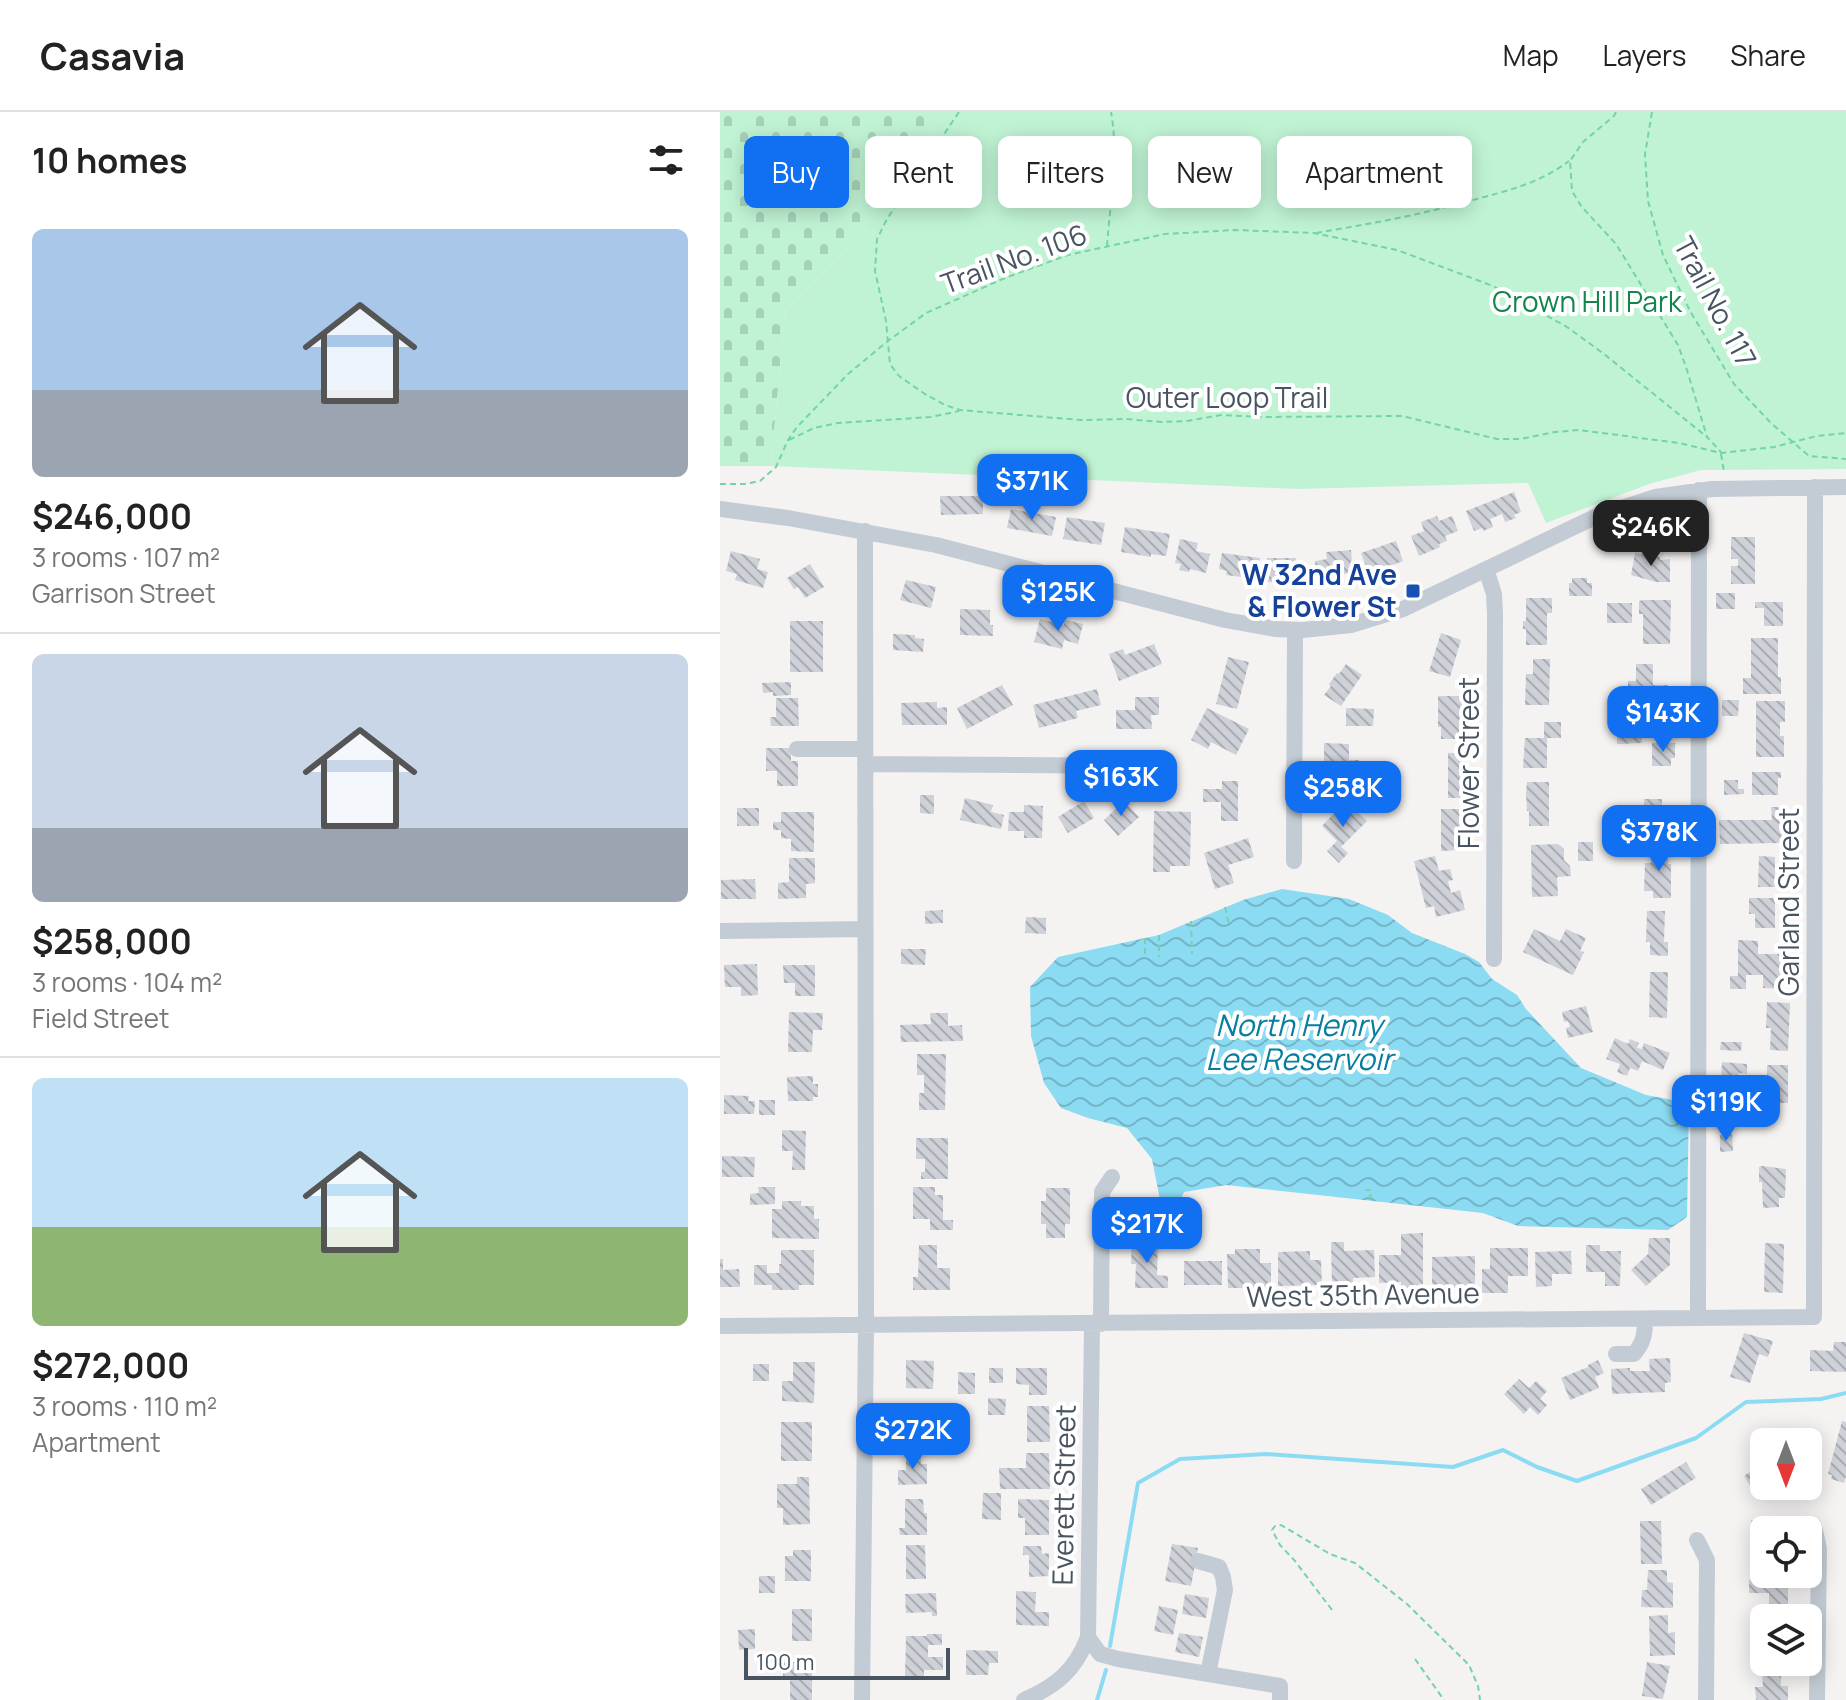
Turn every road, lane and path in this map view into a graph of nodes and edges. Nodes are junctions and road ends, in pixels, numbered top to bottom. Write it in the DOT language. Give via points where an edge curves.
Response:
graph roads {
  1 [pos="959,112"];
  2 [pos="1111,112"];
  3 [pos="1616,112"];
  4 [pos="1652,112"];
  5 [pos="1570,161"];
  6 [pos="1314,233"];
  7 [pos="1107,246"];
  8 [pos="888,341"];
  9 [pos="960,410"];
  10 [pos="1846,433"];
  11 [pos="1707,437"];
  12 [pos="788,440"];
  13 [pos="1793,442"];
  14 [pos="1721,453"];
  15 [pos="1846,459"];
  16 [pos="1724,470"];
  17 [pos="720,484"];
  18 [pos="1815,487"];
  19 [pos="1846,487"];
  20 [pos="1699,490"];
  21 [pos="720,509"];
  22 [pos="865,531"];
  23 [pos="1486,569"];
  24 [pos="1295,630"];
  25 [pos="797,749"];
  26 [pos="865,756"];
  27 [pos="1165,766"];
  28 [pos="1294,861"];
  29 [pos="1225,907"];
  30 [pos="1191,921"];
  31 [pos="1229,925"];
  32 [pos="865,929"];
  33 [pos="720,931"];
  34 [pos="1159,935"];
  35 [pos="1145,938"];
  36 [pos="1192,954"];
  37 [pos="1145,956"];
  38 [pos="1159,957"];
  39 [pos="1494,959"];
  40 [pos="1112,1177"];
  41 [pos="1365,1190"];
  42 [pos="1370,1201"];
  43 [pos="1814,1317"];
  44 [pos="1698,1318"];
  45 [pos="1645,1319"];
  46 [pos="1097,1324"];
  47 [pos="720,1326"];
  48 [pos="866,1326"];
  49 [pos="1616,1354"];
  50 [pos="1697,1540"];
  51 [pos="1198,1561"];
  52 [pos="1818,1588"];
  53 [pos="1332,1610"];
  54 [pos="1088,1637"];
  55 [pos="1415,1659"];
  56 [pos="1208,1674"];
  57 [pos="862,1700"];
  58 [pos="1024,1700"];
  59 [pos="1280,1700"];
  60 [pos="1444,1700"];
  61 [pos="1480,1700"];
  62 [pos="1706,1700"];
  63 [pos="1817,1700"];
  1 -- 8 [label="path, Outer Loop Trail" via="877,239 875,271"];
  2 -- 7 [label="path"];
  3 -- 5 [label="path"];
  4 -- 13 [label="path, Trail No. 117" via="1645,154 1648,201 1663,255 1734,384"];
  5 -- 6 [label="path" via="1525,186 1409,217"];
  5 -- 11 [label="path" via="1572,191 1616,244 1678,345"];
  6 -- 7 [label="path, Trail No. 106" via="1165,234"];
  6 -- 11 [label="path, Trail No. 106" via="1397,250 1493,286 1567,327"];
  7 -- 8 [label="path, Trail No. 106" via="1005,278 926,313"];
  8 -- 9 [label="path, Outer Loop Trail" via="890,364 899,376"];
  8 -- 12 [label="path, Trail No. 106" via="848,374"];
  9 -- 12 [label="path" via="838,423"];
  9 -- 14 [label="path, Outer Loop Trail" via="1161,422 1221,415 1402,416 1497,439 1579,430"];
  10 -- 13 [label="path, Outer Loop Trail"];
  11 -- 14 [label="path"];
  12 -- 17 [label="path, Trail No. 106" via="776,467 760,481"];
  13 -- 14 [label="path, Outer Loop Trail"];
  13 -- 15 [label="path" via="1809,456"];
  14 -- 16 [label="path"];
  18 -- 19 [label="street"];
  18 -- 20 [label="street"];
  18 -- 43 [label="street, Garland Street"];
  20 -- 23 [label="street" via="1621,507"];
  20 -- 44 [label="street"];
  21 -- 22 [label="street"];
  22 -- 24 [label="street" via="1225,620"];
  22 -- 26 [label="street"];
  23 -- 24 [label="street" via="1378,617 1335,628"];
  23 -- 39 [label="street, Flower Street" via="1495,613"];
  24 -- 28 [label="street"];
  25 -- 26 [label="street"];
  26 -- 27 [label="street"];
  26 -- 32 [label="street"];
  29 -- 31 [label="path"];
  30 -- 36 [label="path"];
  32 -- 33 [label="street"];
  32 -- 48 [label="street"];
  34 -- 38 [label="path"];
  35 -- 37 [label="path"];
  40 -- 46 [label="street, Everett Street" via="1102,1192"];
  41 -- 42 [label="path" via="1371,1190"];
  43 -- 44 [label="street, West 35th Avenue"];
  44 -- 45 [label="street, West 35th Avenue"];
  45 -- 46 [label="street, West 35th Avenue"];
  45 -- 49 [label="street" via="1642,1345 1634,1354"];
  46 -- 48 [label="street, West 35th Avenue"];
  46 -- 54 [label="street, Everett Street"];
  47 -- 48 [label="street, West 35th Avenue"];
  48 -- 57 [label="street"];
  50 -- 62 [label="street" via="1707,1560"];
  51 -- 56 [label="street" via="1219,1567 1225,1590"];
  52 -- 63 [label="street"];
  53 -- 61 [label="path" via="1280,1545 1275,1526 1355,1563 1407,1604 1469,1665"];
  54 -- 56 [label="street" via="1100,1654"];
  54 -- 58 [label="street, Everett Street" via="1075,1665 1061,1679"];
  55 -- 60 [label="path"];
  56 -- 59 [label="street" via="1280,1686"];
}
